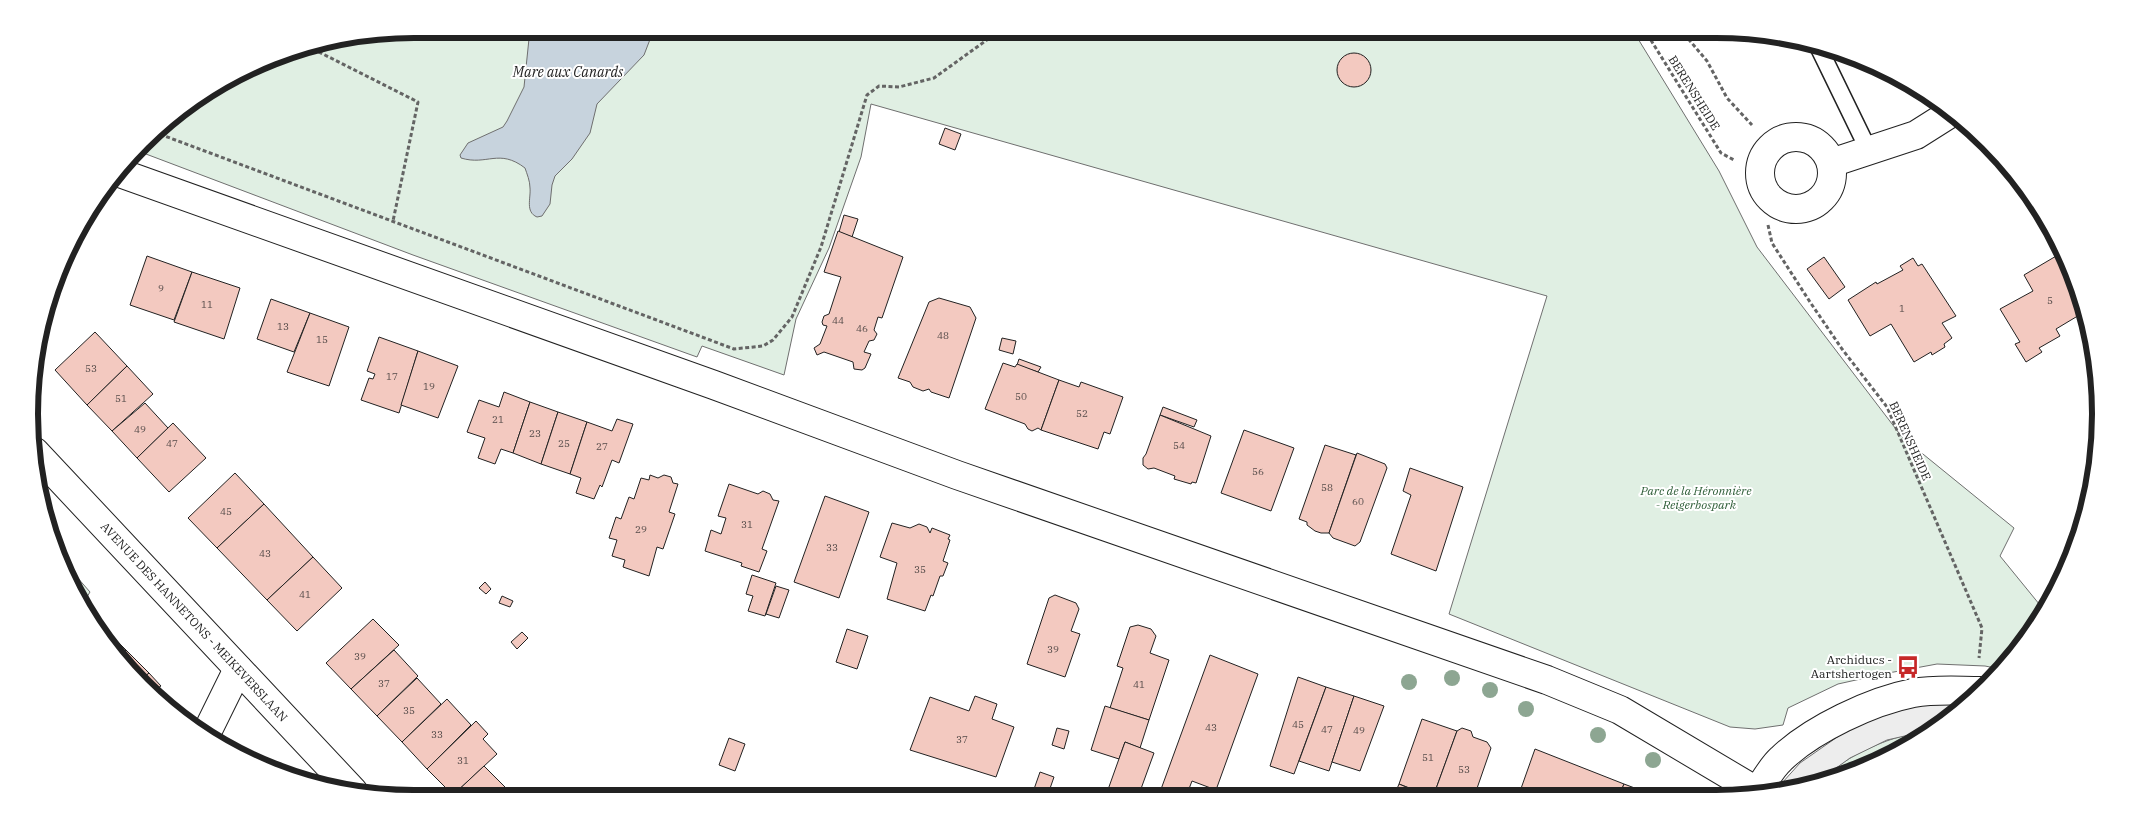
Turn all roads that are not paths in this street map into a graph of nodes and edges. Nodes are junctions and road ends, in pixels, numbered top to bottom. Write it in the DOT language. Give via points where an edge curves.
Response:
graph roads {
  1 [pos="1821,52"];
  2 [pos="1947,116"];
  3 [pos="1869,151"];
  4 [pos="1831,163"];
  5 [pos="124,174"];
  6 [pos="40,458"];
  7 [pos="238,669"];
  8 [pos="1971,691"];
  9 [pos="208,729"];
  10 [pos="346,784"];
  11 [pos="1760,788"];
  12 [pos="1748,789"];
  1 -- 3 [label="lane"];
  2 -- 3 [label="street" via="1916,135"];
  3 -- 4 [label="street"];
  5 -- 12 [label="street" via="958,475 1547,680 1620,710"];
  6 -- 7 [label="street, AVENUE DES HANNETONS - MEIKEVERSLAAN"];
  7 -- 9 [label="street"];
  7 -- 10 [label="street, AVENUE DES HANNETONS - MEIKEVERSLAAN"];
  8 -- 11 [label="street" via="1913,693 1863,708 1837,721 1780,759"];
}
